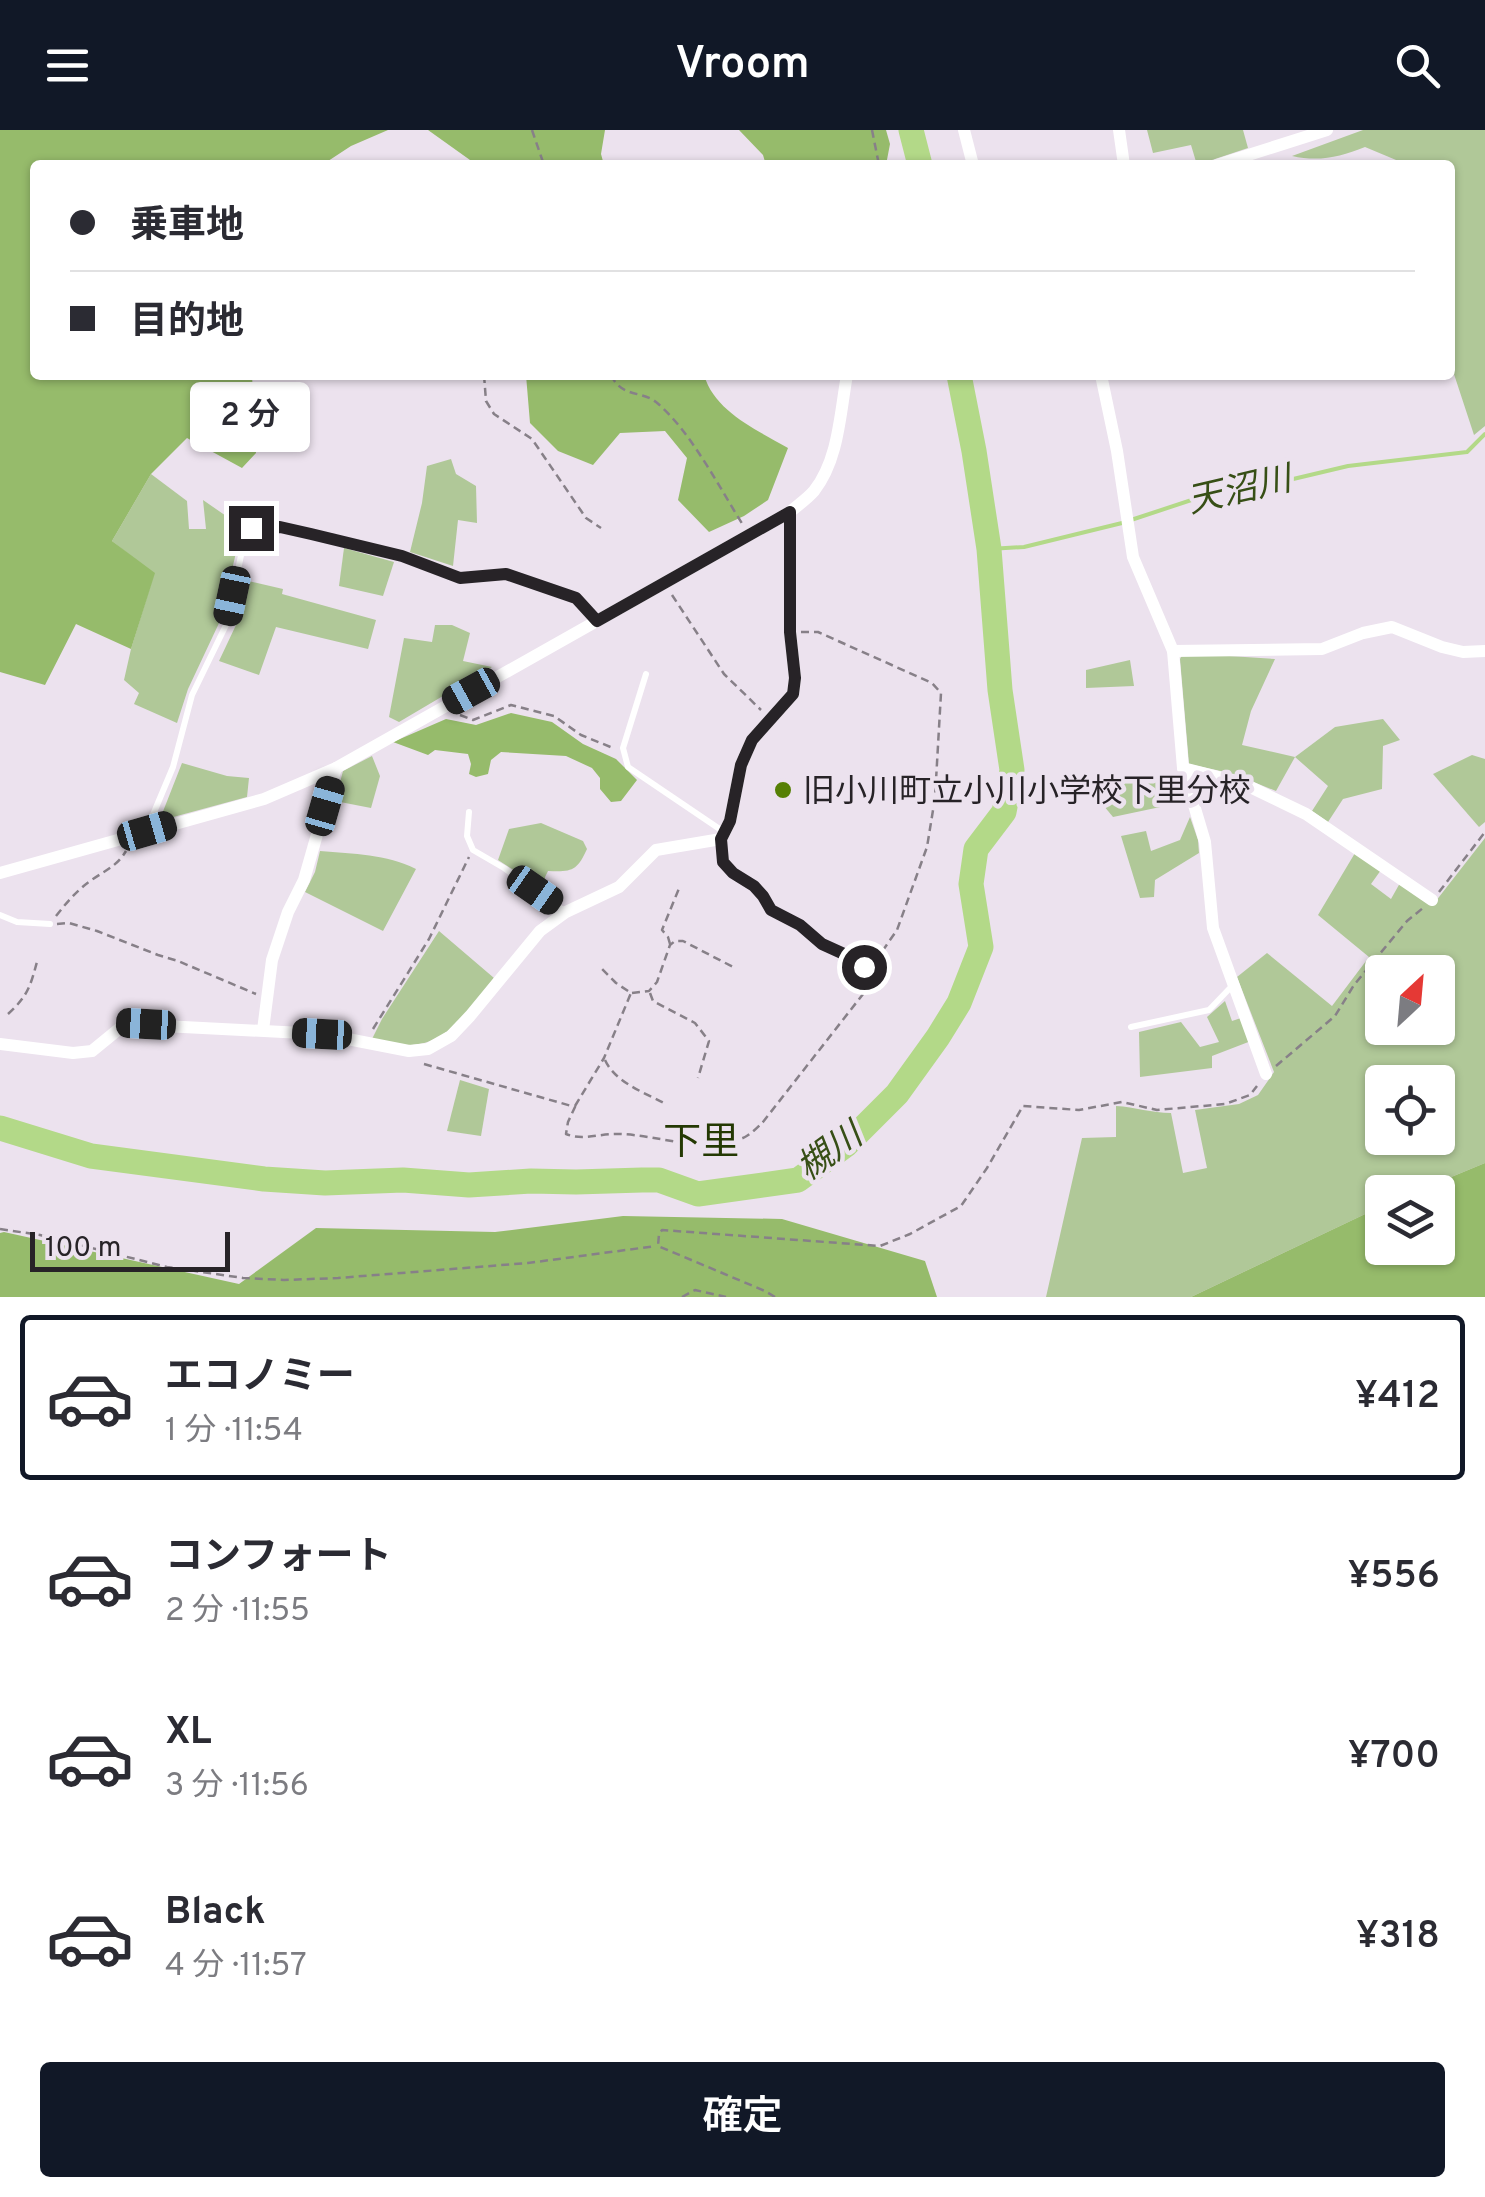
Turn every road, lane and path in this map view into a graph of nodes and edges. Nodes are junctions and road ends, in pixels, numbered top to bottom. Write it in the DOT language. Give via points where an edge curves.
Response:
graph roads {
  1 [pos="532,130"];
  2 [pos="872,130"];
  3 [pos="964,130"];
  4 [pos="1119,130"];
  5 [pos="1327,130"];
  6 [pos="542,160"];
  7 [pos="878,160"];
  8 [pos="973,160"];
  9 [pos="1123,160"];
  10 [pos="1234,160"];
  11 [pos="484,380"];
  12 [pos="613,380"];
  13 [pos="846,380"];
  14 [pos="1102,380"];
  15 [pos="790,512"];
  16 [pos="601,528"];
  17 [pos="750,534"];
  18 [pos="658,585"];
  19 [pos="597,621"];
  20 [pos="790,632"];
  21 [pos="1174,651"];
  22 [pos="1485,652"];
  23 [pos="646,674"];
  24 [pos="440,708"];
  25 [pos="770,719"];
  26 [pos="625,753"];
  27 [pos="336,768"];
  28 [pos="1183,768"];
  29 [pos="469,812"];
  30 [pos="141,832"];
  31 [pos="1485,832"];
  32 [pos="722,836"];
  33 [pos="472,850"];
  34 [pos="0,873"];
  35 [pos="680,886"];
  36 [pos="1432,900"];
  37 [pos="566,912"];
  38 [pos="0,915"];
  39 [pos="50,924"];
  40 [pos="670,946"];
  41 [pos="38,958"];
  42 [pos="874,966"];
  43 [pos="864,967"];
  44 [pos="735,968"];
  45 [pos="602,969"];
  46 [pos="1233,986"];
  47 [pos="649,991"];
  48 [pos="631,993"];
  49 [pos="266,999"];
  50 [pos="8,1014"];
  51 [pos="1131,1027"];
  52 [pos="263,1030"];
  53 [pos="0,1044"];
  54 [pos="366,1044"];
  55 [pos="409,1051"];
  56 [pos="604,1058"];
  57 [pos="1266,1074"];
  58 [pos="698,1078"];
  59 [pos="664,1103"];
  60 [pos="574,1107"];
  61 [pos="0,1229"];
  62 [pos="658,1246"];
  63 [pos="682,1297"];
  64 [pos="726,1297"];
  65 [pos="775,1297"];
  1 -- 6 [label="path"];
  2 -- 7 [label="path"];
  3 -- 8 [label="street"];
  4 -- 9 [label="street"];
  5 -- 10 [label="street"];
  11 -- 16 [label="path" via="494,414 532,438 586,518"];
  12 -- 17 [label="path" via="653,400 681,428"];
  13 -- 15 [label="street" via="834,452 813,493"];
  14 -- 21 [label="street" via="1133,557"];
  15 -- 17 [label="street"];
  15 -- 20 [label="street"];
  17 -- 18 [label="street"];
  18 -- 19 [label="street"];
  18 -- 25 [label="path" via="673,596 724,674"];
  19 -- 24 [label="street"];
  19 -- 30 [label="lane" via="576,598 506,574 460,578 298,531 251,528 227,623 192,694 172,768"];
  20 -- 25 [label="street" via="793,694"];
  20 -- 42 [label="path" via="818,632 932,682 940,693 927,846 897,930"];
  21 -- 22 [label="street" via="1322,649 1392,626 1442,647"];
  21 -- 28 [label="street"];
  23 -- 26 [label="lane"];
  24 -- 26 [label="path" via="473,720 511,705 554,716"];
  24 -- 27 [label="street"];
  25 -- 32 [label="street" via="741,765"];
  26 -- 32 [label="lane" via="628,767"];
  27 -- 30 [label="street" via="264,799"];
  27 -- 49 [label="street" via="304,880 272,960"];
  28 -- 36 [label="street" via="1242,783 1306,814"];
  28 -- 46 [label="street" via="1205,842 1213,928"];
  29 -- 33 [label="lane"];
  30 -- 34 [label="street"];
  30 -- 39 [label="path" via="118,864 90,880"];
  31 -- 36 [label="path"];
  32 -- 37 [label="street" via="656,850 619,887"];
  32 -- 43 [label="lane" via="723,862 771,910"];
  33 -- 37 [label="lane"];
  33 -- 54 [label="path"];
  35 -- 40 [label="path" via="662,930"];
  36 -- 57 [label="path" via="1354,984 1335,1016"];
  37 -- 55 [label="street" via="540,932 451,1036"];
  38 -- 39 [label="lane"];
  39 -- 49 [label="path" via="96,931"];
  40 -- 44 [label="path" via="683,942"];
  40 -- 47 [label="path"];
  41 -- 50 [label="path" via="24,1000"];
  42 -- 43 [label="path"];
  42 -- 60 [label="path" via="874,980 746,1136 685,1144 622,1134 578,1139 566,1134"];
  45 -- 48 [label="path"];
  46 -- 51 [label="lane" via="1209,1010"];
  46 -- 57 [label="street"];
  47 -- 48 [label="path"];
  47 -- 58 [label="path" via="654,1002 694,1023 708,1040"];
  48 -- 56 [label="path"];
  49 -- 52 [label="street"];
  52 -- 53 [label="street" via="124,1024 92,1051"];
  52 -- 54 [label="street"];
  54 -- 55 [label="street"];
  55 -- 60 [label="path" via="416,1062"];
  56 -- 59 [label="path" via="610,1070"];
  56 -- 60 [label="path"];
  57 -- 62 [label="path" via="1250,1095 1225,1104 1157,1110 1122,1102 1079,1110 1024,1106 961,1206 880,1246 662,1230"];
  61 -- 62 [label="path" via="167,1267 284,1280 528,1263"];
  62 -- 65 [label="path"];
  63 -- 64 [label="path" via="695,1290"];
}
